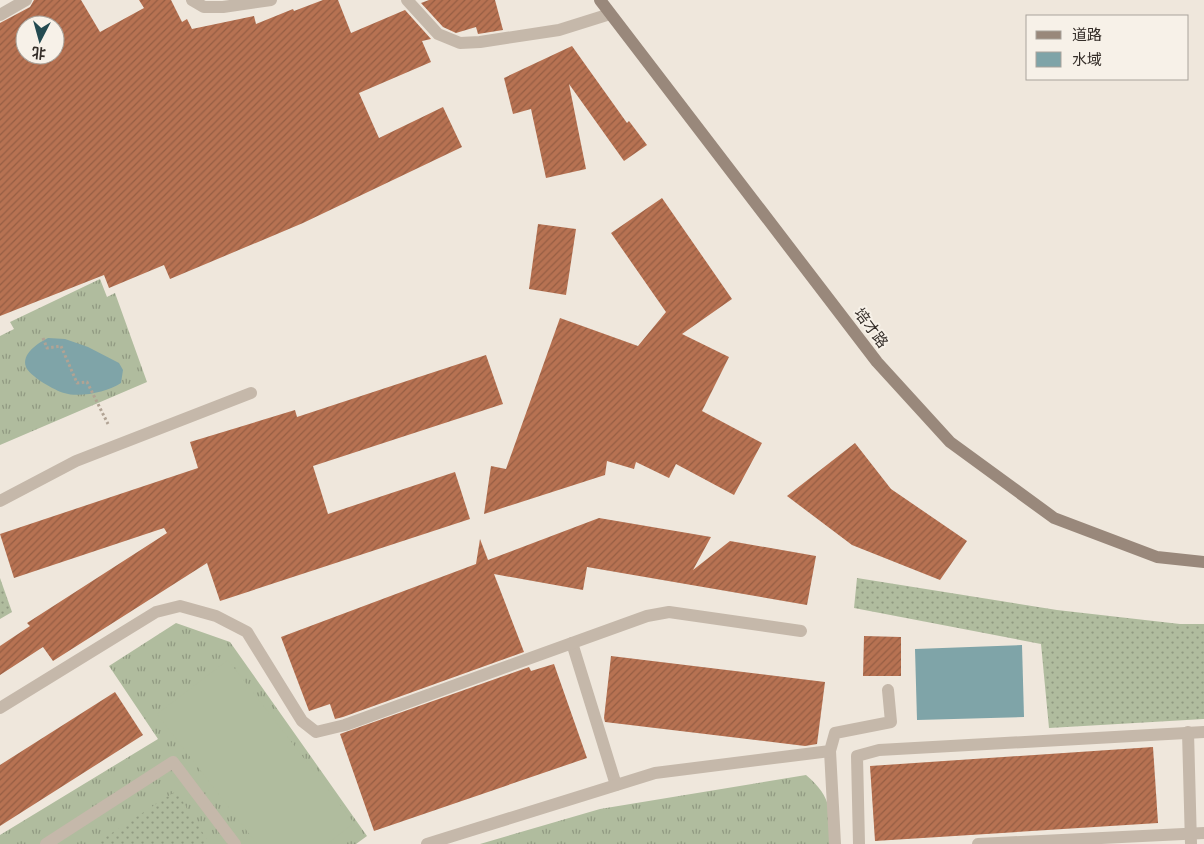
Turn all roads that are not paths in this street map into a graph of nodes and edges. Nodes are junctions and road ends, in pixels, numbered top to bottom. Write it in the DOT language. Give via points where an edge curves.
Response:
graph roads {
  1 [pos="26,0"];
  2 [pos="192,0"];
  3 [pos="271,0"];
  4 [pos="407,0"];
  5 [pos="600,0"];
  6 [pos="610,14"];
  7 [pos="0,15"];
  8 [pos="250,394"];
  9 [pos="0,501"];
  10 [pos="1204,562"];
  11 [pos="801,631"];
  12 [pos="572,644"];
  13 [pos="888,690"];
  14 [pos="0,708"];
  15 [pos="1188,732"];
  16 [pos="1204,732"];
  17 [pos="830,751"];
  18 [pos="616,785"];
  19 [pos="1204,833"];
  20 [pos="1191,839"];
  21 [pos="46,844"];
  22 [pos="235,844"];
  23 [pos="427,844"];
  24 [pos="835,844"];
  25 [pos="859,844"];
  26 [pos="978,844"];
  1 -- 7 [label="lane"];
  2 -- 3 [label="lane" via="204,7"];
  4 -- 6 [label="lane" via="438,34 460,43 559,30"];
  5 -- 6 [label="street, 培才路"];
  6 -- 10 [label="street, 培才路" via="877,362 950,442 1054,518 1157,557"];
  8 -- 9 [label="lane" via="76,462"];
  11 -- 12 [label="lane" via="669,612 646,616"];
  12 -- 14 [label="lane" via="345,726 316,732 302,721 247,632 216,616 180,606 156,612"];
  12 -- 18 [label="lane"];
  13 -- 17 [label="lane" via="891,722 835,733"];
  15 -- 16 [label="lane"];
  15 -- 20 [label="lane"];
  15 -- 25 [label="lane" via="879,750 857,756"];
  17 -- 18 [label="lane" via="655,773"];
  17 -- 24 [label="lane"];
  18 -- 23 [label="lane"];
  19 -- 20 [label="lane"];
  20 -- 26 [label="lane"];
  21 -- 22 [label="lane" via="173,762"];
}
